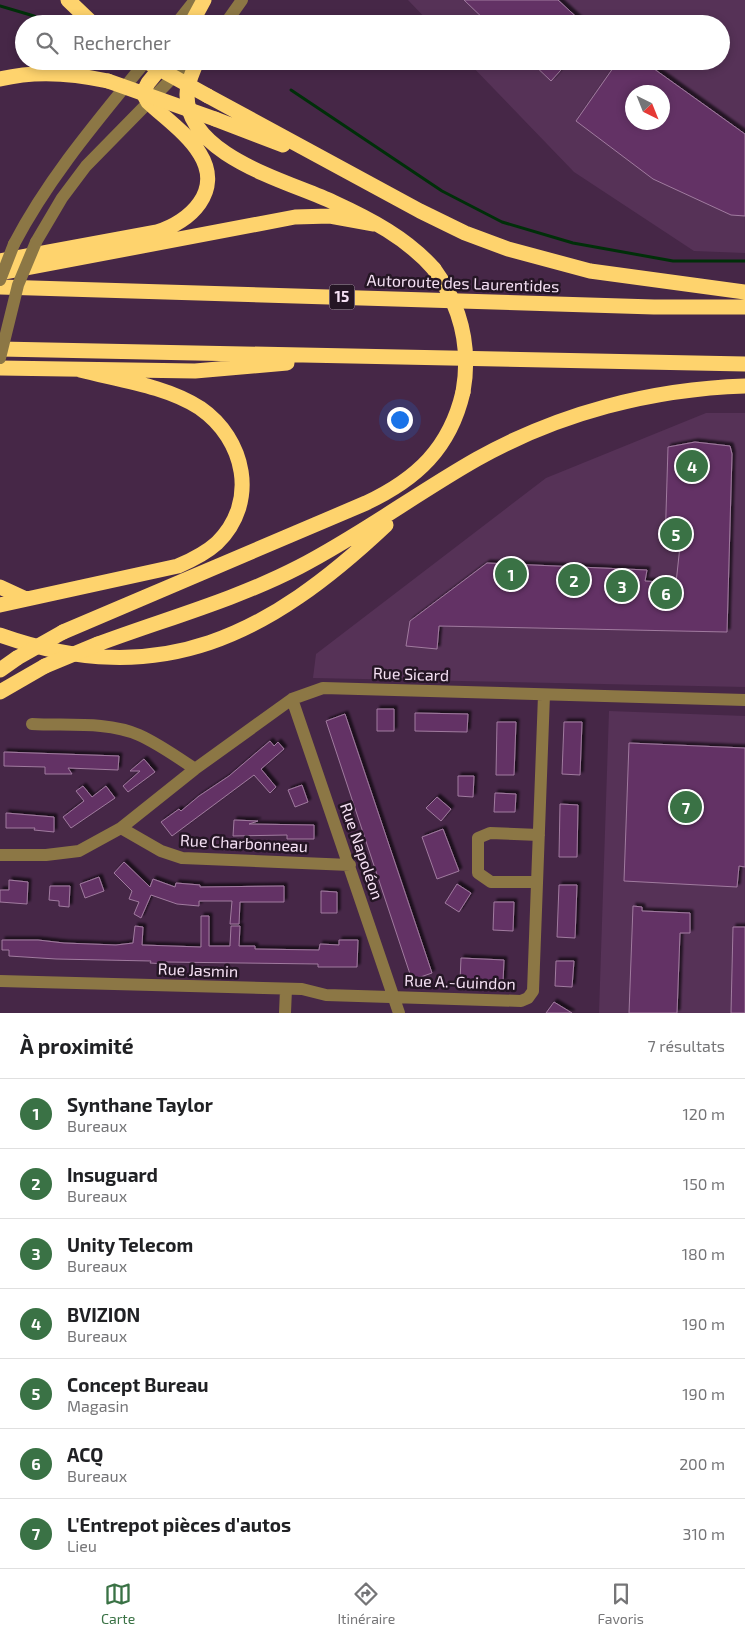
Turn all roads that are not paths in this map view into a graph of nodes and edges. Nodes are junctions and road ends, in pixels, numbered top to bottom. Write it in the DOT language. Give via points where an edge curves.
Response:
graph roads {
  1 [pos="68,0"];
  2 [pos="196,0"];
  3 [pos="204,0"];
  4 [pos="242,0"];
  5 [pos="83,15"];
  6 [pos="184,15"];
  7 [pos="195,15"];
  8 [pos="231,15"];
  9 [pos="139,70"];
  10 [pos="159,70"];
  11 [pos="162,70"];
  12 [pos="180,70"];
  13 [pos="194,70"];
  14 [pos="0,79"];
  15 [pos="148,102"];
  16 [pos="331,162"];
  17 [pos="374,224"];
  18 [pos="0,261"];
  19 [pos="0,273"];
  20 [pos="0,280"];
  21 [pos="0,287"];
  22 [pos="745,292"];
  23 [pos="745,307"];
  24 [pos="0,349"];
  25 [pos="366,356"];
  26 [pos="0,358"];
  27 [pos="745,364"];
  28 [pos="0,368"];
  29 [pos="80,370"];
  30 [pos="745,386"];
  31 [pos="415,497"];
  32 [pos="0,587"];
  33 [pos="26,599"];
  34 [pos="0,605"];
  35 [pos="4,639"];
  36 [pos="0,670"];
  37 [pos="0,692"];
  38 [pos="544,695"];
  39 [pos="292,700"];
  40 [pos="745,700"];
  41 [pos="32,724"];
  42 [pos="196,769"];
  43 [pos="121,828"];
  44 [pos="539,835"];
  45 [pos="0,855"];
  46 [pos="350,865"];
  47 [pos="537,882"];
  48 [pos="0,981"];
  49 [pos="286,989"];
  50 [pos="394,996"];
  51 [pos="285,1013"];
  52 [pos="399,1013"];
  1 -- 5 [label="highway"];
  2 -- 6 [label="street"];
  3 -- 7 [label="highway"];
  4 -- 8 [label="street"];
  9 -- 20 [label="street, bridge" via="55,176 14,244"];
  10 -- 15 [label="highway" via="143,90"];
  11 -- 16 [label="highway, bridge"];
  12 -- 15 [label="street"];
  13 -- 17 [label="highway" via="188,85 188,102 195,121 212,143 236,160 334,202"];
  14 -- 16 [label="highway, bridge" via="54,73 108,81"];
  15 -- 18 [label="highway" via="188,139 204,163 205,189 194,212 179,224 157,232"];
  15 -- 26 [label="street, bridge" via="78,176 36,242 18,285"];
  16 -- 22 [label="highway" via="451,226 521,254 608,274"];
  17 -- 19 [label="highway" via="330,216 288,218"];
  17 -- 36 [label="highway, bridge" via="409,243 434,268 454,303 464,332 467,363 463,392 455,419 437,450 413,476 390,491 63,632"];
  21 -- 23 [label="highway, Autoroute des Laurentides / 15"];
  24 -- 25 [label="highway"];
  25 -- 27 [label="highway"];
  25 -- 29 [label="highway" via="195,371"];
  28 -- 29 [label="highway"];
  29 -- 33 [label="highway" via="166,393 207,413 224,430 236,449 243,476 241,498 233,522 224,535 210,549 190,561 166,570"];
  30 -- 31 [label="highway" via="651,396 573,416 507,443"];
  31 -- 35 [label="highway" via="366,544 284,606 243,630 210,644 162,655 106,658 77,656"];
  31 -- 37 [label="highway, bridge" via="349,539 281,576 44,666"];
  32 -- 33 [label="highway"];
  33 -- 34 [label="highway"];
  38 -- 39 [label="street, Rue Sicard" via="323,688"];
  38 -- 40 [label="street, Rue Sicard"];
  38 -- 44 [label="street, Rue A.-Guindon"];
  39 -- 42 [label="street, Rue Sicard"];
  39 -- 46 [label="street, Rue Napoléon"];
  41 -- 42 [label="street" via="106,727 137,734"];
  42 -- 43 [label="street, Rue Sicard"];
  43 -- 45 [label="street" via="80,851"];
  43 -- 46 [label="street, Rue Charbonneau" via="161,851 182,858"];
  44 -- 47 [label="street, Rue A.-Guindon"];
  44 -- 47 [label="street" via="490,833 478,838 477,846 478,873 492,882"];
  46 -- 50 [label="street, Rue Napoléon"];
  47 -- 50 [label="street, Rue A.-Guindon" via="533,991 528,998 521,1001"];
  48 -- 49 [label="street, Rue Jasmin"];
  49 -- 50 [label="street, Rue Jasmin" via="326,995"];
  49 -- 51 [label="street"];
  50 -- 52 [label="street, Rue Napoléon"];
}
